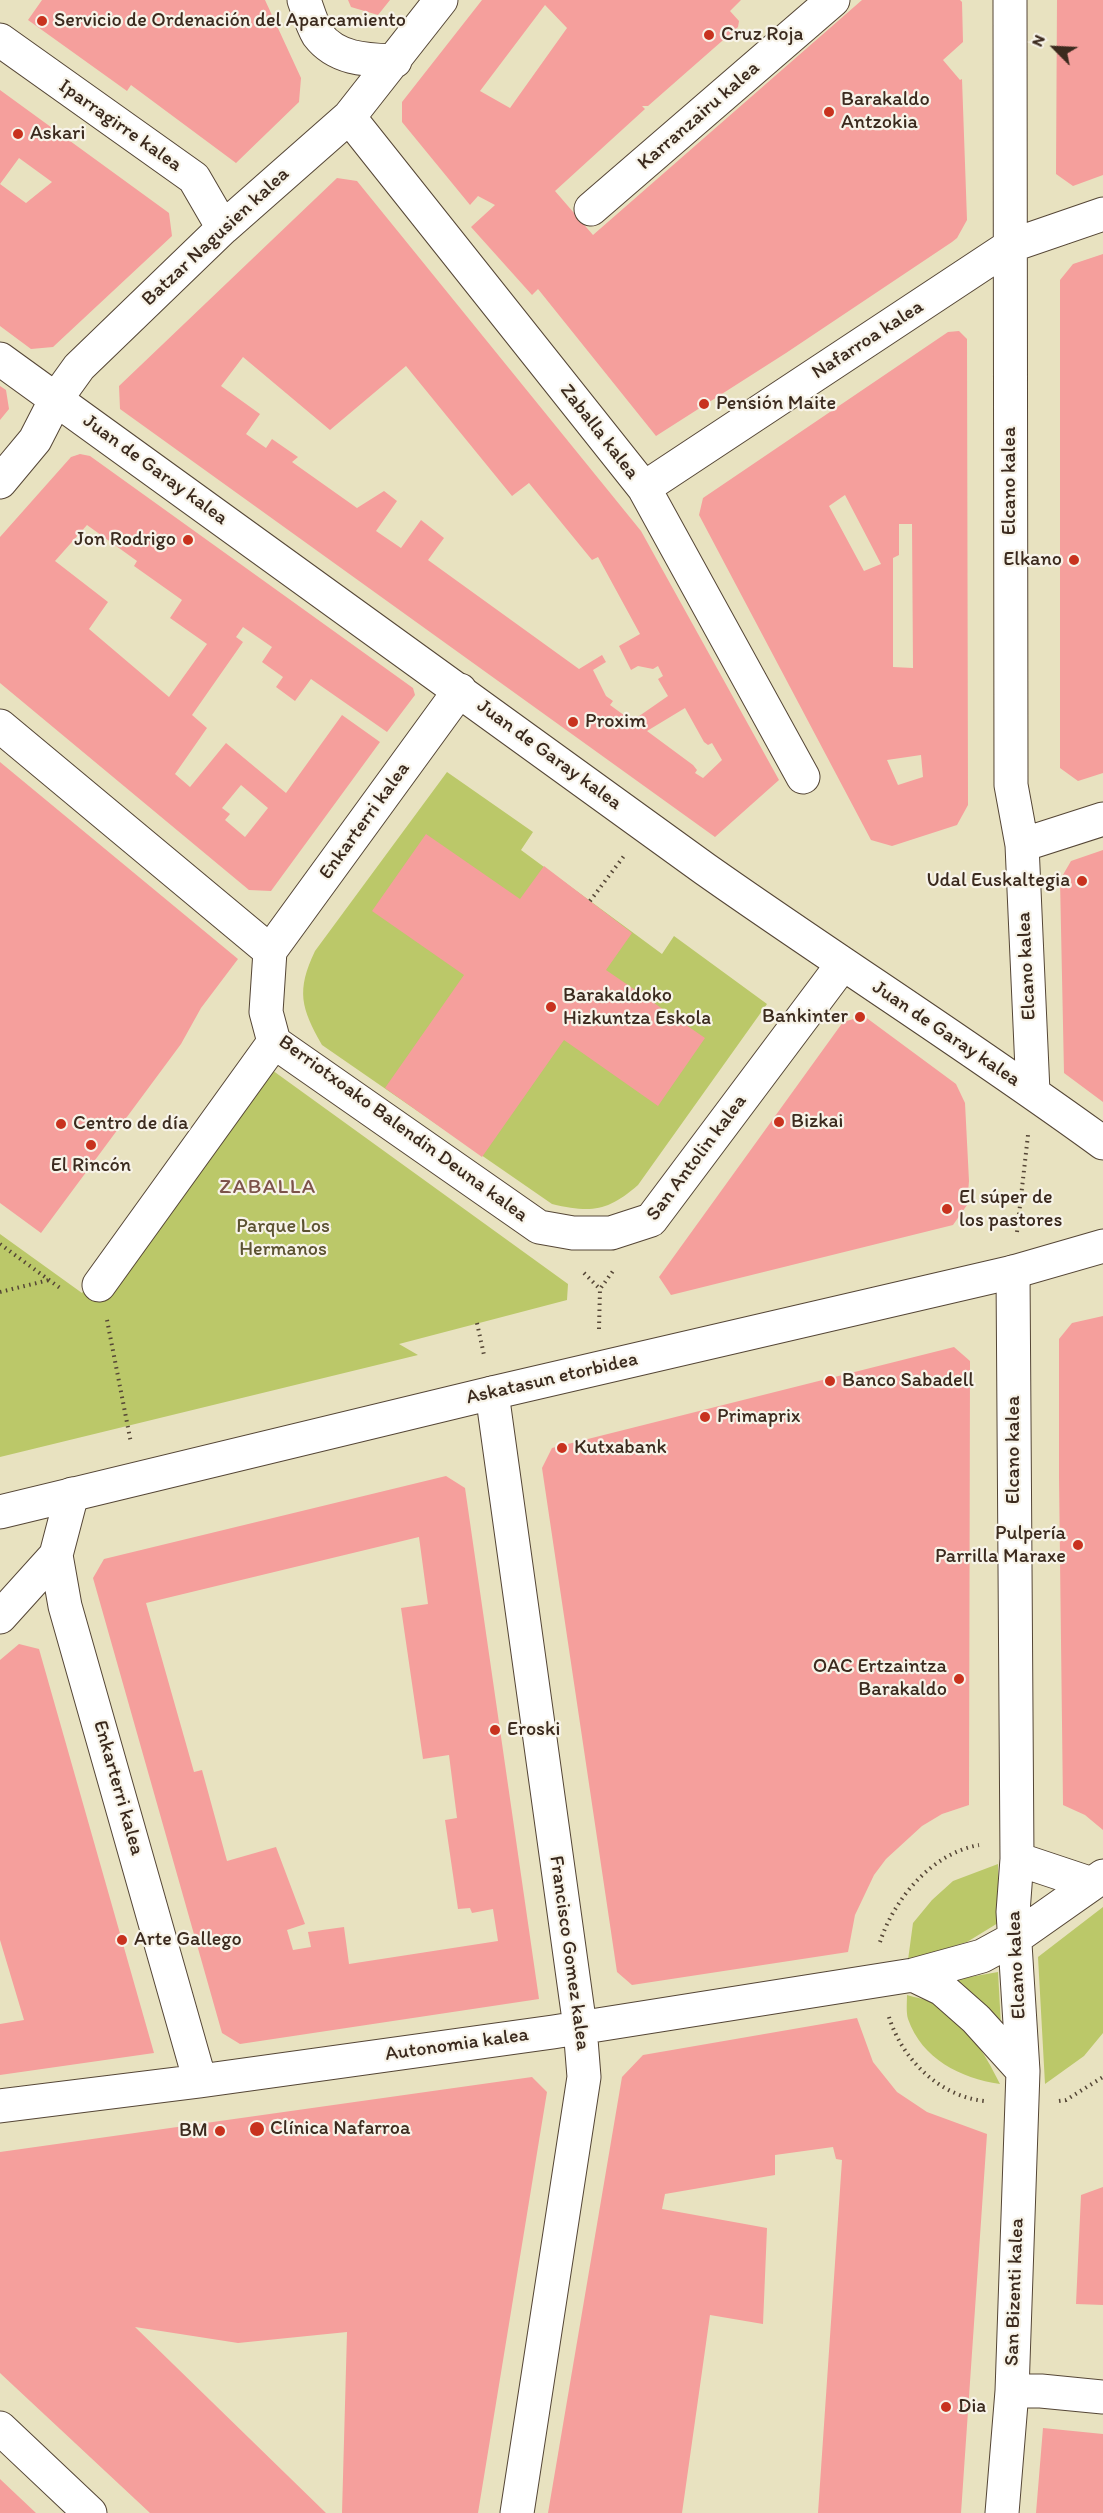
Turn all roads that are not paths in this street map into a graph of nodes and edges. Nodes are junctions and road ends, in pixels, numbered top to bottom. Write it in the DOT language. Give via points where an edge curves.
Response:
graph roads {
  1 [pos="304,0"];
  2 [pos="441,0"];
  3 [pos="833,0"];
  4 [pos="1010,0"];
  5 [pos="0,40"];
  6 [pos="395,61"];
  7 [pos="349,117"];
  8 [pos="591,209"];
  9 [pos="1103,214"];
  10 [pos="223,228"];
  11 [pos="1010,246"];
  12 [pos="0,359"];
  13 [pos="56,399"];
  14 [pos="0,483"];
  15 [pos="644,489"];
  16 [pos="460,690"];
  17 [pos="0,726"];
  18 [pos="803,777"];
  19 [pos="1103,819"];
  20 [pos="1022,845"];
  21 [pos="270,951"];
  22 [pos="842,965"];
  23 [pos="274,1042"];
  24 [pos="1033,1092"];
  25 [pos="1103,1143"];
  26 [pos="651,1220"];
  27 [pos="1103,1246"];
  28 [pos="1013,1272"];
  29 [pos="99,1284"];
  30 [pos="492,1393"];
  31 [pos="72,1494"];
  32 [pos="0,1512"];
  33 [pos="56,1555"];
  34 [pos="0,1617"];
  35 [pos="1017,1859"];
  36 [pos="1098,1880"];
  37 [pos="1015,1938"];
  38 [pos="913,1975"];
  39 [pos="580,2027"];
  40 [pos="1023,2071"];
  41 [pos="200,2081"];
  42 [pos="0,2106"];
  43 [pos="1012,2391"];
  44 [pos="1103,2397"];
  45 [pos="0,2428"];
  46 [pos="90,2513"];
  47 [pos="517,2513"];
  48 [pos="1002,2513"];
  1 -- 6 [label="street" via="318,35 336,50 357,60"];
  2 -- 6 [label="street, Batzar Nagusien kalea"];
  3 -- 8 [label="street, Karranzairu kalea"];
  4 -- 11 [label="street, Elcano kalea"];
  5 -- 10 [label="street, Iparragirre kalea" via="194,178"];
  6 -- 7 [label="street, Batzar Nagusien kalea"];
  7 -- 10 [label="street, Batzar Nagusien kalea"];
  7 -- 15 [label="street, Zaballa kalea"];
  9 -- 11 [label="street, Nafarroa kalea"];
  10 -- 13 [label="street, Batzar Nagusien kalea" via="79,367"];
  11 -- 15 [label="street, Nafarroa kalea"];
  11 -- 20 [label="street, Elcano kalea" via="1011,785"];
  12 -- 13 [label="street, Juan de Garay kalea"];
  13 -- 14 [label="street, Batzar Nagusien kalea" via="35,440"];
  13 -- 16 [label="street, Juan de Garay kalea"];
  15 -- 18 [label="street, Zaballa kalea"];
  16 -- 21 [label="street, Enkarterri kalea"];
  16 -- 22 [label="street, Juan de Garay kalea"];
  17 -- 21 [label="street"];
  19 -- 20 [label="street"];
  20 -- 24 [label="street, Elcano kalea"];
  21 -- 23 [label="street, Berriotxoako Balendin Deuna kalea" via="266,1012"];
  22 -- 24 [label="street, Juan de Garay kalea"];
  22 -- 26 [label="street, San Antolin kalea"];
  23 -- 26 [label="street, Berriotxoako Balendin Deuna kalea" via="539,1227 573,1233 610,1233"];
  23 -- 29 [label="street"];
  24 -- 25 [label="street, Juan de Garay kalea"];
  27 -- 28 [label="street, Askatasun etorbidea"];
  28 -- 30 [label="street, Askatasun etorbidea"];
  28 -- 35 [label="street, Elcano kalea"];
  30 -- 31 [label="street, Askatasun etorbidea"];
  30 -- 39 [label="street, Francisco Gomez kalea"];
  31 -- 32 [label="street, Askatasun etorbidea"];
  31 -- 33 [label="street, Enkarterri kalea"];
  33 -- 34 [label="street"];
  33 -- 41 [label="street, Enkarterri kalea" via="65,1605"];
  35 -- 36 [label="street"];
  35 -- 37 [label="street, Elcano kalea"];
  36 -- 37 [label="street, Autonomia kalea"];
  37 -- 38 [label="street, Autonomia kalea" via="982,1956"];
  37 -- 40 [label="street, Elcano kalea"];
  38 -- 39 [label="street, Autonomia kalea"];
  38 -- 40 [label="street" via="942,1989 976,2019"];
  39 -- 41 [label="street, Autonomia kalea"];
  39 -- 47 [label="street, Francisco Gomez kalea" via="584,2077"];
  40 -- 43 [label="street, San Bizenti kalea"];
  41 -- 42 [label="street, Autonomia kalea"];
  43 -- 44 [label="street"];
  43 -- 48 [label="street, San Bizenti kalea"];
  45 -- 46 [label="street"];
}
